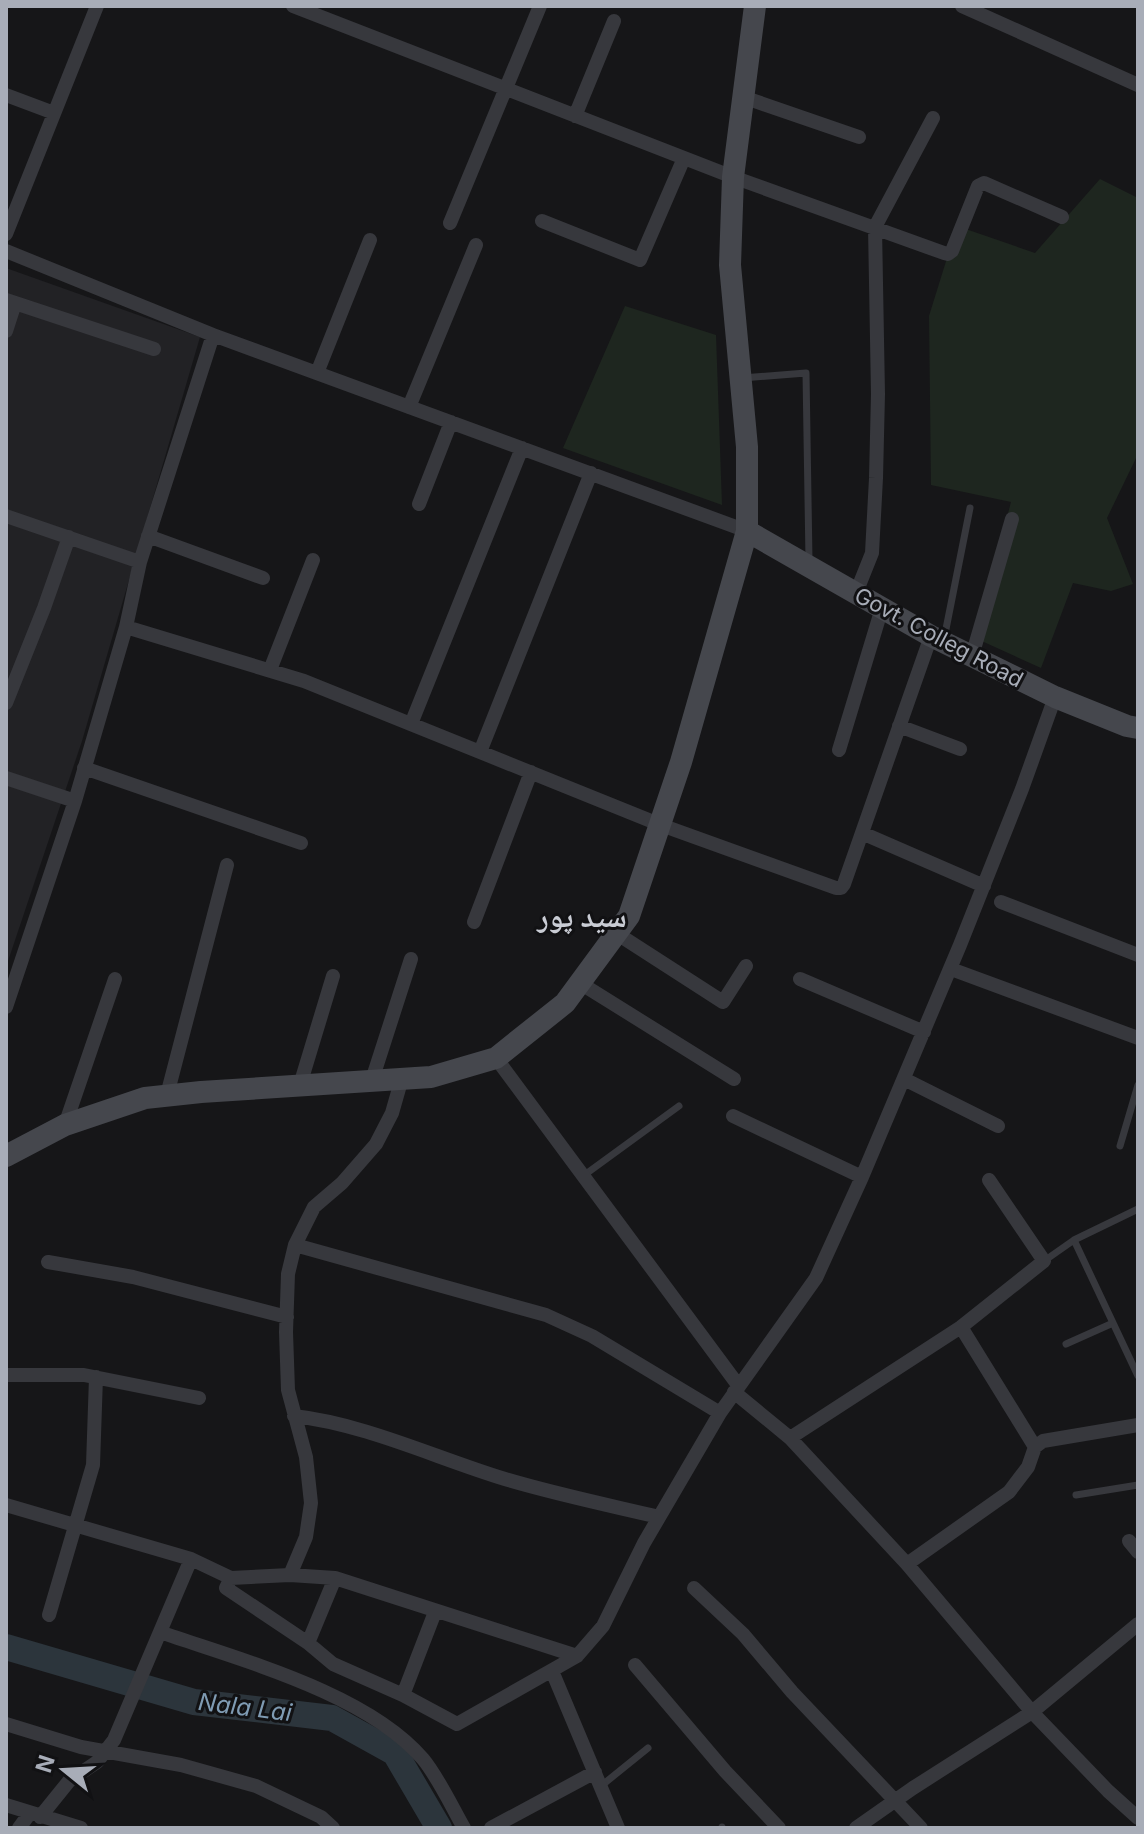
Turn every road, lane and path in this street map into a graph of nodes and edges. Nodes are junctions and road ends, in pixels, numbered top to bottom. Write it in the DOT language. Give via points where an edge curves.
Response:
graph roads {
  1 [pos="97,6"];
  2 [pos="293,6"];
  3 [pos="540,6"];
  4 [pos="755,6"];
  5 [pos="962,6"];
  6 [pos="614,21"];
  7 [pos="1138,85"];
  8 [pos="507,89"];
  9 [pos="6,95"];
  10 [pos="743,97"];
  11 [pos="54,113"];
  12 [pos="575,116"];
  13 [pos="933,118"];
  14 [pos="859,137"];
  15 [pos="684,158"];
  16 [pos="733,177"];
  17 [pos="1062,217"];
  18 [pos="542,221"];
  19 [pos="450,223"];
  20 [pos="875,227"];
  21 [pos="6,234"];
  22 [pos="370,240"];
  23 [pos="476,245"];
  24 [pos="6,251"];
  25 [pos="11,302"];
  26 [pos="6,331"];
  27 [pos="213,335"];
  28 [pos="154,349"];
  29 [pos="317,373"];
  30 [pos="741,378"];
  31 [pos="409,407"];
  32 [pos="451,422"];
  33 [pos="522,448"];
  34 [pos="591,473"];
  35 [pos="419,504"];
  36 [pos="970,508"];
  37 [pos="6,516"];
  38 [pos="1012,519"];
  39 [pos="747,531"];
  40 [pos="148,536"];
  41 [pos="69,537"];
  42 [pos="313,560"];
  43 [pos="140,562"];
  44 [pos="810,566"];
  45 [pos="263,578"];
  46 [pos="856,593"];
  47 [pos="882,608"];
  48 [pos="126,627"];
  49 [pos="938,639"];
  50 [pos="972,656"];
  51 [pos="270,670"];
  52 [pos="1055,697"];
  53 [pos="6,703"];
  54 [pos="411,724"];
  55 [pos="899,726"];
  56 [pos="1138,728"];
  57 [pos="960,749"];
  58 [pos="839,750"];
  59 [pos="480,752"];
  60 [pos="84,768"];
  61 [pos="531,772"];
  62 [pos="6,778"];
  63 [pos="75,801"];
  64 [pos="661,825"];
  65 [pos="862,833"];
  66 [pos="301,843"];
  67 [pos="227,865"];
  68 [pos="984,886"];
  69 [pos="1001,902"];
  70 [pos="474,922"];
  71 [pos="616,933"];
  72 [pos="1138,955"];
  73 [pos="411,959"];
  74 [pos="746,966"];
  75 [pos="951,969"];
  76 [pos="333,976"];
  77 [pos="115,979"];
  78 [pos="800,979"];
  79 [pos="580,983"];
  80 [pos="6,1007"];
  81 [pos="924,1032"];
  82 [pos="1138,1038"];
  83 [pos="496,1058"];
  84 [pos="402,1078"];
  85 [pos="734,1079"];
  86 [pos="904,1079"];
  87 [pos="372,1080"];
  88 [pos="300,1085"];
  89 [pos="1138,1085"];
  90 [pos="167,1095"];
  91 [pos="679,1106"];
  92 [pos="733,1116"];
  93 [pos="65,1125"];
  94 [pos="998,1126"];
  95 [pos="1120,1146"];
  96 [pos="6,1156"];
  97 [pos="583,1176"];
  98 [pos="862,1177"];
  99 [pos="989,1180"];
  100 [pos="1138,1209"];
  101 [pos="1074,1240"];
  102 [pos="295,1245"];
  103 [pos="1044,1261"];
  104 [pos="48,1262"];
  105 [pos="287,1317"];
  106 [pos="1113,1323"];
  107 [pos="961,1327"];
  108 [pos="1066,1344"];
  109 [pos="6,1375"];
  110 [pos="1138,1376"];
  111 [pos="96,1377"];
  112 [pos="736,1388"];
  113 [pos="199,1398"];
  114 [pos="720,1413"];
  115 [pos="294,1416"];
  116 [pos="1138,1425"];
  117 [pos="790,1438"];
  118 [pos="1035,1447"];
  119 [pos="1138,1485"];
  120 [pos="1076,1495"];
  121 [pos="6,1505"];
  122 [pos="659,1517"];
  123 [pos="75,1525"];
  124 [pos="191,1559"];
  125 [pos="907,1564"];
  126 [pos="290,1575"];
  127 [pos="231,1578"];
  128 [pos="335,1578"];
  129 [pos="694,1588"];
  130 [pos="435,1612"];
  131 [pos="49,1615"];
  132 [pos="1138,1624"];
  133 [pos="160,1632"];
  134 [pos="308,1643"];
  135 [pos="577,1656"];
  136 [pos="635,1665"];
  137 [pos="552,1671"];
  138 [pos="403,1695"];
  139 [pos="1032,1712"];
  140 [pos="6,1724"];
  141 [pos="648,1748"];
  142 [pos="103,1752"];
  143 [pos="595,1772"];
  144 [pos="601,1786"];
  145 [pos="894,1801"];
  146 [pos="6,1805"];
  147 [pos="35,1815"];
  148 [pos="1138,1818"];
  149 [pos="19,1828"];
  150 [pos="81,1828"];
  151 [pos="333,1828"];
  152 [pos="464,1828"];
  153 [pos="491,1828"];
  154 [pos="618,1828"];
  155 [pos="779,1828"];
  156 [pos="856,1828"];
  157 [pos="921,1828"];
  1 -- 11 [label="street"];
  2 -- 8 [label="street"];
  3 -- 8 [label="street"];
  4 -- 10 [label="main road"];
  5 -- 7 [label="street"];
  6 -- 12 [label="street"];
  8 -- 12 [label="street"];
  8 -- 19 [label="street"];
  9 -- 11 [label="street"];
  10 -- 14 [label="street"];
  10 -- 16 [label="main road"];
  11 -- 21 [label="street"];
  12 -- 15 [label="street"];
  13 -- 20 [label="street"];
  15 -- 16 [label="street"];
  15 -- 18 [label="street" via="640,260"];
  16 -- 20 [label="street"];
  16 -- 30 [label="main road" via="730,265"];
  17 -- 20 [label="street" via="984,183 948,254"];
  20 -- 46 [label="street" via="876,478 872,553"];
  22 -- 29 [label="street"];
  23 -- 31 [label="street"];
  24 -- 27 [label="street"];
  25 -- 26 [label="street"];
  25 -- 28 [label="street"];
  27 -- 29 [label="street"];
  27 -- 40 [label="street"];
  29 -- 31 [label="street"];
  30 -- 39 [label="main road"];
  30 -- 44 [label="lane" via="806,373"];
  31 -- 32 [label="street"];
  32 -- 33 [label="street"];
  32 -- 35 [label="street"];
  33 -- 34 [label="street"];
  33 -- 54 [label="street"];
  34 -- 39 [label="street"];
  34 -- 59 [label="street"];
  36 -- 49 [label="lane"];
  37 -- 41 [label="street"];
  38 -- 50 [label="street"];
  39 -- 44 [label="main road, Govt. Colleg Road"];
  39 -- 64 [label="main road"];
  40 -- 43 [label="street"];
  40 -- 45 [label="street"];
  41 -- 43 [label="street"];
  41 -- 53 [label="street"];
  42 -- 51 [label="street"];
  43 -- 48 [label="street"];
  44 -- 46 [label="main road, Govt. Colleg Road"];
  46 -- 47 [label="main road, Govt. Colleg Road"];
  47 -- 49 [label="main road, Govt. Colleg Road"];
  47 -- 58 [label="street"];
  48 -- 51 [label="street"];
  48 -- 60 [label="street"];
  49 -- 50 [label="main road, Govt. Colleg Road"];
  49 -- 55 [label="street"];
  50 -- 52 [label="main road, Govt. Colleg Road"];
  51 -- 54 [label="street"];
  52 -- 56 [label="main road, Govt. Colleg Road"];
  52 -- 68 [label="street"];
  54 -- 59 [label="street"];
  55 -- 57 [label="street"];
  55 -- 65 [label="street"];
  59 -- 61 [label="street"];
  60 -- 63 [label="street"];
  60 -- 66 [label="street"];
  61 -- 64 [label="street"];
  61 -- 70 [label="street"];
  62 -- 63 [label="street"];
  63 -- 80 [label="street"];
  64 -- 65 [label="street" via="836,888 844,884"];
  64 -- 71 [label="main road" via="629,916"];
  65 -- 68 [label="street"];
  67 -- 90 [label="street"];
  68 -- 75 [label="street"];
  69 -- 72 [label="street"];
  71 -- 74 [label="street" via="723,1002"];
  71 -- 79 [label="main road"];
  73 -- 87 [label="street"];
  75 -- 81 [label="street"];
  75 -- 82 [label="street"];
  76 -- 88 [label="street"];
  77 -- 93 [label="street"];
  78 -- 81 [label="street"];
  79 -- 83 [label="main road" via="565,1003"];
  79 -- 85 [label="street"];
  81 -- 86 [label="street"];
  83 -- 84 [label="main road" via="431,1077"];
  83 -- 97 [label="street"];
  84 -- 87 [label="main road"];
  84 -- 102 [label="street" via="376,1144 314,1207"];
  86 -- 94 [label="street"];
  86 -- 98 [label="street"];
  87 -- 88 [label="main road"];
  88 -- 90 [label="main road"];
  89 -- 95 [label="lane"];
  90 -- 93 [label="main road"];
  91 -- 97 [label="lane"];
  92 -- 98 [label="street"];
  93 -- 96 [label="main road"];
  97 -- 112 [label="street"];
  98 -- 112 [label="street" via="816,1278"];
  99 -- 103 [label="street"];
  100 -- 101 [label="lane"];
  101 -- 103 [label="lane"];
  101 -- 106 [label="lane"];
  102 -- 105 [label="street"];
  102 -- 114 [label="street" via="546,1315 592,1336"];
  103 -- 107 [label="street"];
  104 -- 105 [label="street" via="133,1277"];
  105 -- 115 [label="street" via="288,1390"];
  106 -- 108 [label="lane"];
  106 -- 110 [label="lane"];
  107 -- 117 [label="street"];
  107 -- 118 [label="street"];
  109 -- 111 [label="street"];
  111 -- 113 [label="street"];
  111 -- 123 [label="street" via="93,1465"];
  112 -- 114 [label="street"];
  112 -- 117 [label="street"];
  114 -- 122 [label="street"];
  115 -- 122 [label="street" via="364,1432 506,1480"];
  115 -- 126 [label="street" via="311,1503 306,1537"];
  116 -- 118 [label="street" via="1043,1441"];
  117 -- 125 [label="street"];
  118 -- 125 [label="street" via="1009,1492"];
  119 -- 120 [label="lane"];
  121 -- 123 [label="street"];
  122 -- 135 [label="street" via="603,1626"];
  123 -- 124 [label="street"];
  123 -- 131 [label="street"];
  124 -- 127 [label="street"];
  124 -- 133 [label="street"];
  125 -- 139 [label="street"];
  126 -- 127 [label="street"];
  126 -- 128 [label="street"];
  127 -- 134 [label="street" via="226,1588"];
  128 -- 130 [label="street"];
  128 -- 134 [label="street"];
  129 -- 145 [label="street" via="743,1634"];
  130 -- 135 [label="street"];
  130 -- 138 [label="street"];
  132 -- 139 [label="street"];
  133 -- 142 [label="street" via="114,1740"];
  133 -- 152 [label="street" via="305,1682 373,1716 425,1761"];
  134 -- 138 [label="street" via="333,1664"];
  135 -- 137 [label="street"];
  136 -- 155 [label="street"];
  137 -- 138 [label="street" via="457,1724"];
  137 -- 143 [label="street"];
  139 -- 145 [label="street"];
  139 -- 148 [label="street"];
  140 -- 142 [label="street"];
  141 -- 144 [label="lane"];
  142 -- 147 [label="street"];
  142 -- 151 [label="street" via="181,1765 256,1786"];
  143 -- 144 [label="street"];
  143 -- 153 [label="street"];
  144 -- 154 [label="street"];
  145 -- 156 [label="street"];
  145 -- 157 [label="street"];
  146 -- 147 [label="street"];
  147 -- 149 [label="street"];
  147 -- 150 [label="street"];
}
